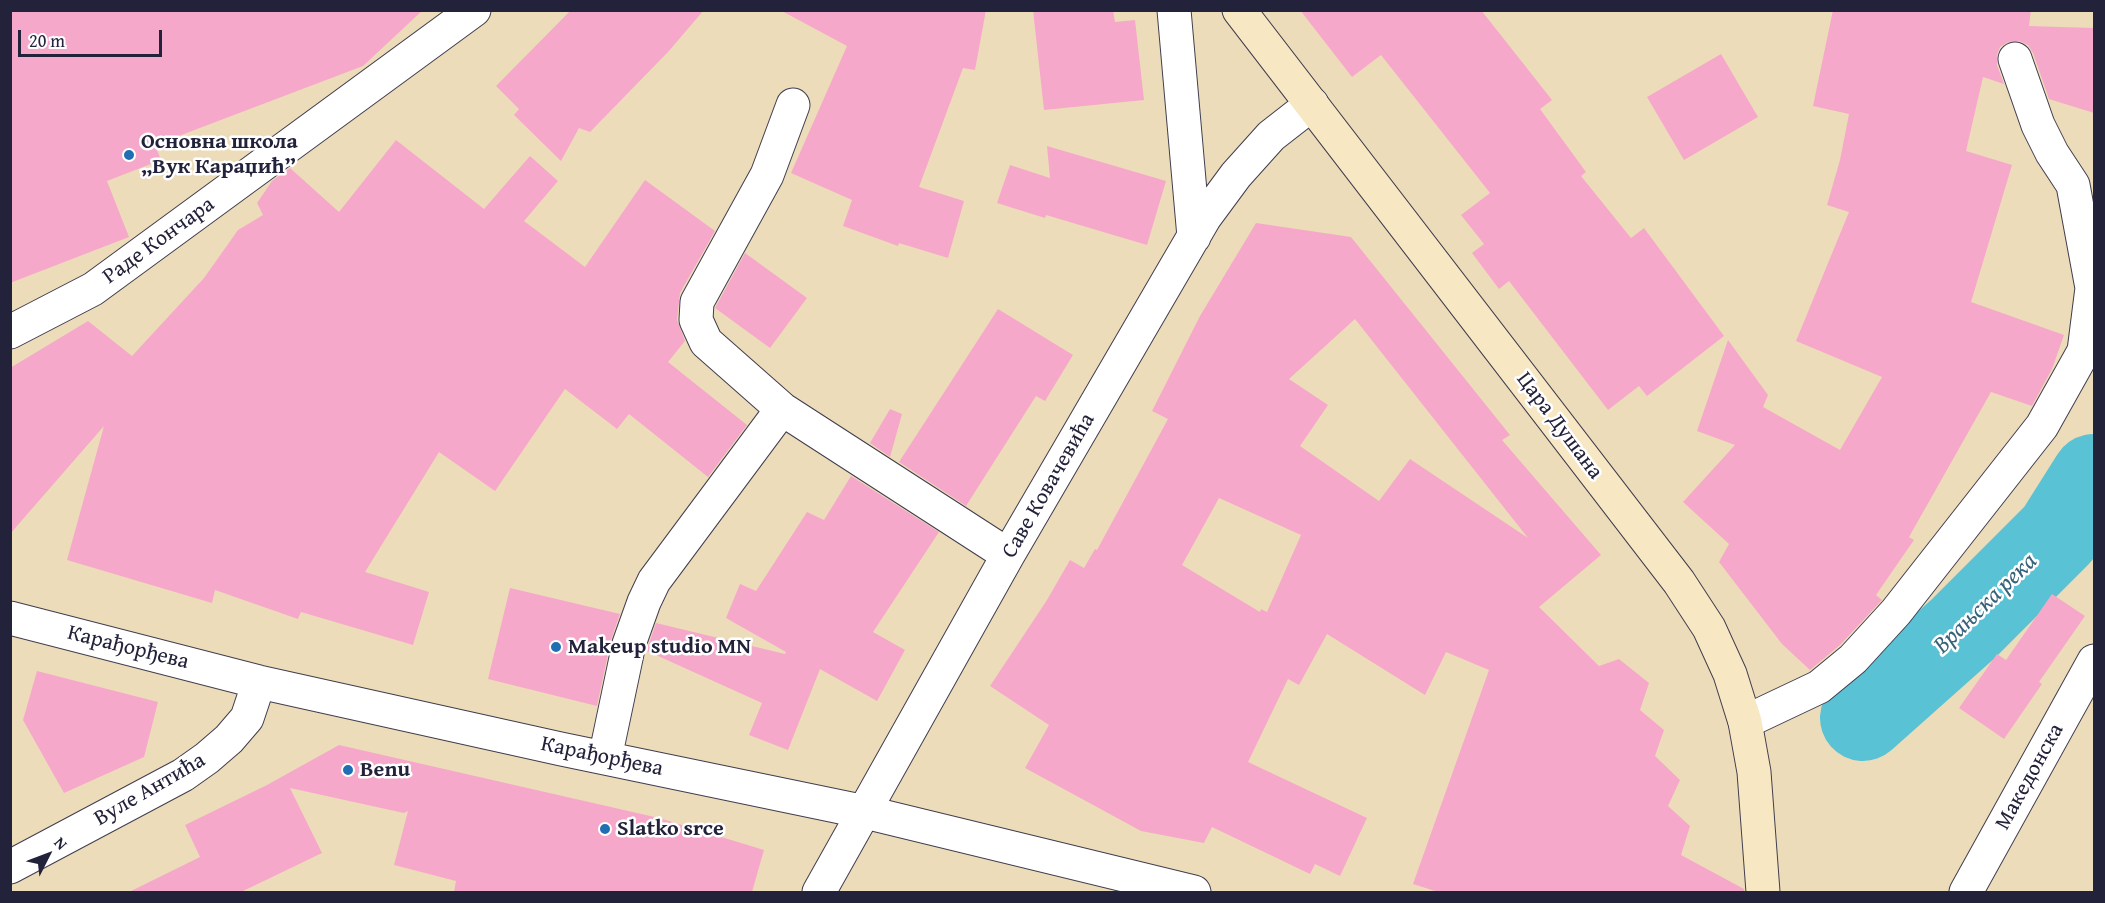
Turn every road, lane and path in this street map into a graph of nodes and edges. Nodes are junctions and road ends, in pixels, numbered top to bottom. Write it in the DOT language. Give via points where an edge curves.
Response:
graph roads {
  1 [pos="474,10"];
  2 [pos="1174,10"];
  3 [pos="1239,10"];
  4 [pos="2015,59"];
  5 [pos="1312,104"];
  6 [pos="793,105"];
  7 [pos="1194,237"];
  8 [pos="10,332"];
  9 [pos="782,409"];
  10 [pos="1008,555"];
  11 [pos="10,618"];
  12 [pos="2094,661"];
  13 [pos="259,682"];
  14 [pos="1745,722"];
  15 [pos="605,758"];
  16 [pos="865,812"];
  17 [pos="10,867"];
  18 [pos="819,892"];
  19 [pos="1194,892"];
  20 [pos="1763,892"];
  21 [pos="1966,892"];
  1 -- 8 [label="street, Раде Кончара" via="93,289"];
  2 -- 7 [label="street"];
  3 -- 5 [label="main road, Цара Душана"];
  4 -- 14 [label="street" via="2038,125 2073,185 2092,288 2084,351 2042,426 1896,612 1853,659 1819,687"];
  5 -- 7 [label="street, Саве Ковачевића" via="1271,136 1236,175"];
  5 -- 14 [label="main road, Цара Душана" via="1679,582 1709,628 1730,674"];
  6 -- 9 [label="street" via="767,175 697,302 696,320 706,342"];
  7 -- 10 [label="street, Саве Ковачевића"];
  9 -- 10 [label="street"];
  9 -- 15 [label="street" via="654,581 629,644"];
  10 -- 16 [label="street, Саве Ковачевића"];
  11 -- 13 [label="street, Карађорђева"];
  12 -- 21 [label="street, Македонска"];
  13 -- 15 [label="street, Карађорђева"];
  13 -- 17 [label="street, Вуле Антића" via="247,718 207,758 183,775"];
  14 -- 20 [label="main road, Цара Душана" via="1754,772"];
  15 -- 16 [label="street, Карађорђева"];
  16 -- 18 [label="street, Саве Ковачевића"];
  16 -- 19 [label="street, Карађорђева"];
}
